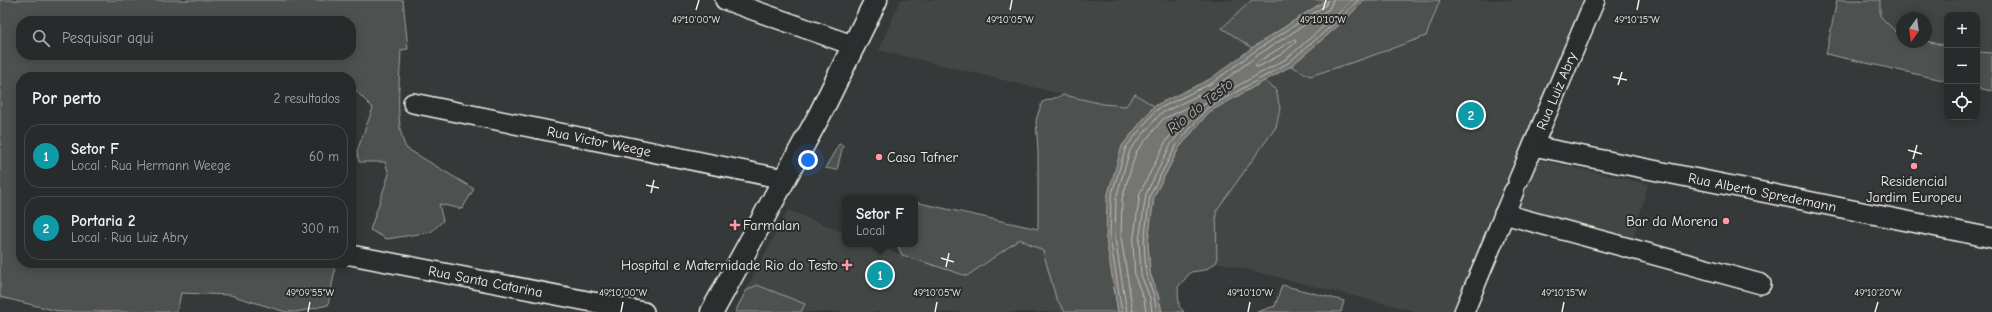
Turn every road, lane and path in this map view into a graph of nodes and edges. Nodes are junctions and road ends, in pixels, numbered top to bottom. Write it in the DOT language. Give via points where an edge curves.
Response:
graph roads {
  1 [pos="725,0"];
  2 [pos="876,0"];
  3 [pos="1595,0"];
  4 [pos="856,46"];
  5 [pos="414,103"];
  6 [pos="1533,146"];
  7 [pos="784,180"];
  8 [pos="1504,214"];
  9 [pos="1992,238"];
  10 [pos="356,256"];
  11 [pos="1761,284"];
  12 [pos="644,312"];
  13 [pos="712,312"];
  14 [pos="1464,312"];
  1 -- 4 [label="street"];
  2 -- 4 [label="main road"];
  3 -- 6 [label="street, Rua Luiz Abry"];
  4 -- 7 [label="main road"];
  5 -- 7 [label="street, Rua Victor Weege"];
  6 -- 8 [label="street, Rua Luiz Abry"];
  6 -- 9 [label="street, Rua Alberto Spredemann"];
  7 -- 13 [label="main road"];
  8 -- 11 [label="street"];
  8 -- 14 [label="street, Rua Luiz Abry"];
  10 -- 12 [label="street, Rua Santa Catarina"];
}
